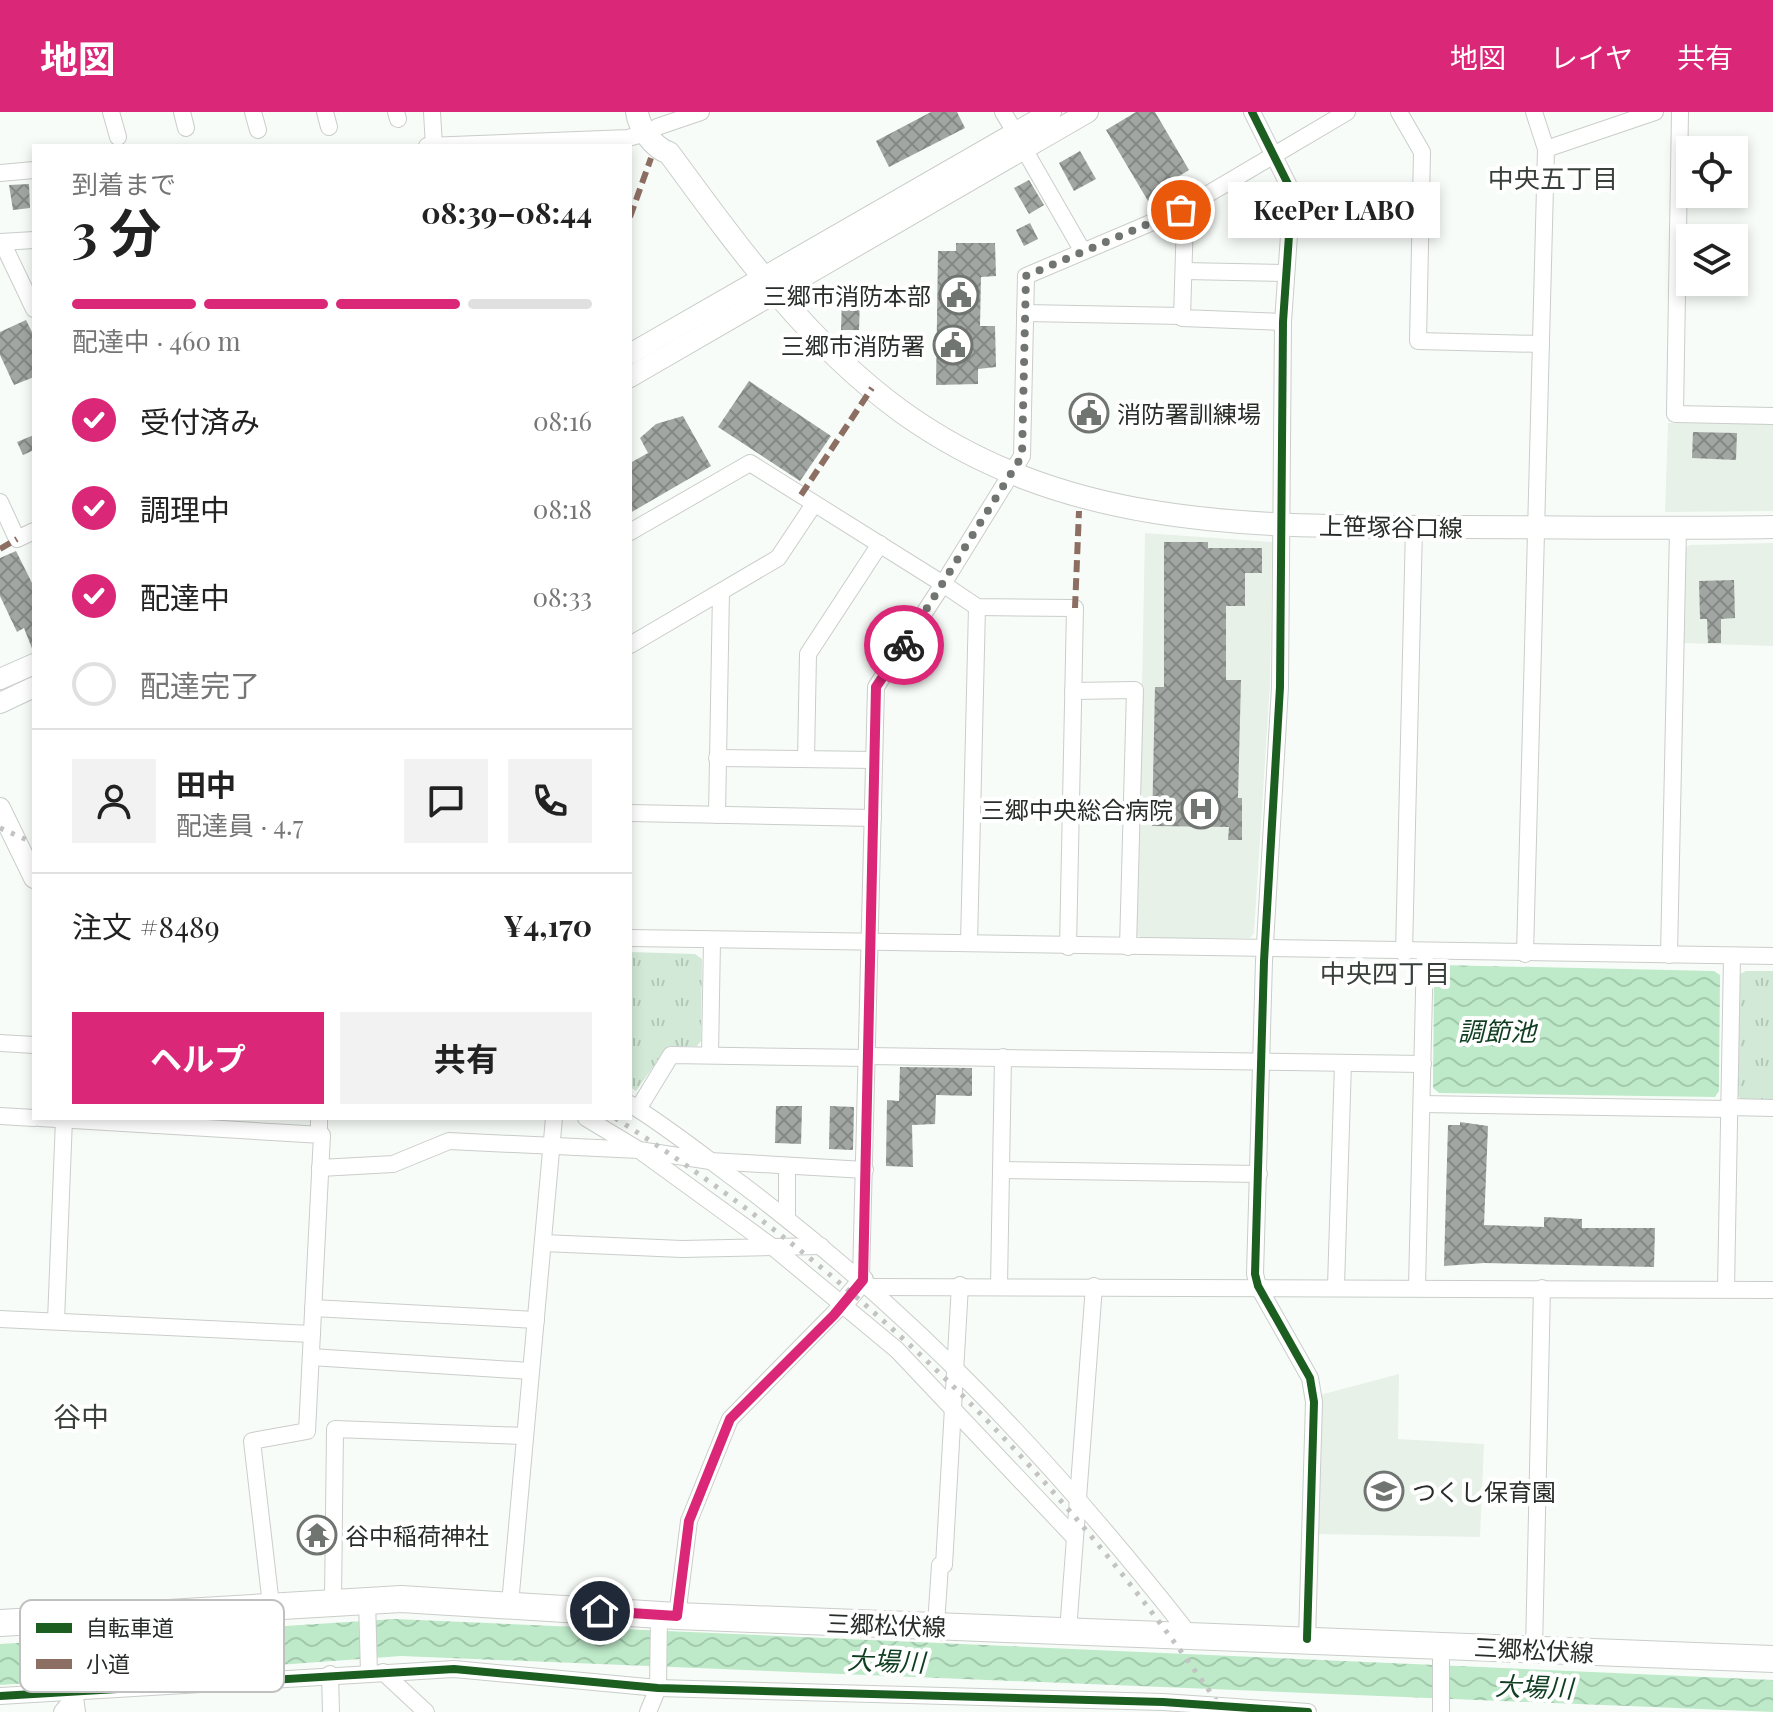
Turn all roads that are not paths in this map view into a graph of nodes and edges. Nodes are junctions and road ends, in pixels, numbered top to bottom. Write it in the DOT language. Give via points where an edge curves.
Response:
graph roads {
  1 [pos="111,112"];
  2 [pos="253,112"];
  3 [pos="432,112"];
  4 [pos="701,112"];
  5 [pos="1003,112"];
  6 [pos="1051,112"];
  7 [pos="1088,112"];
  8 [pos="1252,112"];
  9 [pos="1347,112"];
  10 [pos="1399,112"];
  11 [pos="1534,112"];
  12 [pos="1655,112"];
  13 [pos="1680,112"];
  14 [pos="645,121"];
  15 [pos="258,130"];
  16 [pos="118,137"];
  17 [pos="1020,140"];
  18 [pos="432,141"];
  19 [pos="566,143"];
  20 [pos="1546,149"];
  21 [pos="1274,154"];
  22 [pos="32,170"];
  23 [pos="0,173"];
  24 [pos="1292,192"];
  25 [pos="1421,194"];
  26 [pos="1181,210"];
  27 [pos="32,240"];
  28 [pos="1,242"];
  29 [pos="1082,250"];
  30 [pos="1184,271"];
  31 [pos="1286,273"];
  32 [pos="769,285"];
  33 [pos="32,305"];
  34 [pos="1025,313"];
  35 [pos="1182,316"];
  36 [pos="1283,322"];
  37 [pos="1541,344"];
  38 [pos="632,353"];
  39 [pos="632,376"];
  40 [pos="1773,416"];
  41 [pos="1013,474"];
  42 [pos="0,502"];
  43 [pos="814,504"];
  44 [pos="1284,524"];
  45 [pos="1414,527"];
  46 [pos="1537,527"];
  47 [pos="1773,527"];
  48 [pos="1678,529"];
  49 [pos="632,531"];
  50 [pos="32,532"];
  51 [pos="880,544"];
  52 [pos="943,584"];
  53 [pos="721,592"];
  54 [pos="977,607"];
  55 [pos="632,644"];
  56 [pos="32,665"];
  57 [pos="0,679"];
  58 [pos="32,688"];
  59 [pos="1073,691"];
  60 [pos="0,703"];
  61 [pos="717,758"];
  62 [pos="806,759"];
  63 [pos="874,760"];
  64 [pos="0,808"];
  65 [pos="632,813"];
  66 [pos="717,815"];
  67 [pos="873,818"];
  68 [pos="32,874"];
  69 [pos="632,938"];
  70 [pos="712,940"];
  71 [pos="871,942"];
  72 [pos="969,943"];
  73 [pos="1068,947"];
  74 [pos="1128,947"];
  75 [pos="1264,950"];
  76 [pos="1425,951"];
  77 [pos="1404,953"];
  78 [pos="1525,954"];
  79 [pos="1669,955"];
  80 [pos="1773,956"];
  81 [pos="1732,957"];
  82 [pos="0,1043"];
  83 [pos="32,1045"];
  84 [pos="710,1055"];
  85 [pos="868,1057"];
  86 [pos="1003,1057"];
  87 [pos="1261,1062"];
  88 [pos="1343,1063"];
  89 [pos="1423,1064"];
  90 [pos="1422,1104"];
  91 [pos="634,1106"];
  92 [pos="1729,1108"];
  93 [pos="1773,1108"];
  94 [pos="0,1116"];
  95 [pos="32,1118"];
  96 [pos="64,1120"];
  97 [pos="109,1120"];
  98 [pos="554,1120"];
  99 [pos="589,1120"];
  100 [pos="154,1121"];
  101 [pos="319,1126"];
  102 [pos="552,1147"];
  103 [pos="639,1150"];
  104 [pos="710,1161"];
  105 [pos="787,1166"];
  106 [pos="320,1168"];
  107 [pos="865,1170"];
  108 [pos="1001,1170"];
  109 [pos="1259,1174"];
  110 [pos="787,1218"];
  111 [pos="543,1243"];
  112 [pos="821,1246"];
  113 [pos="774,1248"];
  114 [pos="865,1281"];
  115 [pos="960,1285"];
  116 [pos="999,1286"];
  117 [pos="1094,1286"];
  118 [pos="1258,1286"];
  119 [pos="1336,1286"];
  120 [pos="1417,1287"];
  121 [pos="1542,1288"];
  122 [pos="1726,1289"];
  123 [pos="1773,1290"];
  124 [pos="842,1305"];
  125 [pos="313,1308"];
  126 [pos="0,1319"];
  127 [pos="536,1320"];
  128 [pos="56,1321"];
  129 [pos="312,1334"];
  130 [pos="311,1357"];
  131 [pos="957,1367"];
  132 [pos="530,1371"];
  133 [pos="954,1408"];
  134 [pos="525,1436"];
  135 [pos="1077,1494"];
  136 [pos="1074,1537"];
  137 [pos="270,1600"];
  138 [pos="333,1601"];
  139 [pos="284,1604"];
  140 [pos="510,1604"];
  141 [pos="368,1606"];
  142 [pos="665,1620"];
  143 [pos="20,1622"];
  144 [pos="0,1623"];
  145 [pos="936,1625"];
  146 [pos="1068,1631"];
  147 [pos="1189,1634"];
  148 [pos="1307,1639"];
  149 [pos="1534,1649"];
  150 [pos="1441,1651"];
  151 [pos="1773,1659"];
  152 [pos="374,1670"];
  153 [pos="330,1674"];
  154 [pos="284,1679"];
  155 [pos="658,1683"];
  156 [pos="147,1692"];
  157 [pos="0,1696"];
  158 [pos="76,1699"];
  159 [pos="1441,1709"];
  160 [pos="1203,1710"];
  161 [pos="1241,1711"];
  162 [pos="62,1712"];
  163 [pos="331,1712"];
  164 [pos="426,1712"];
  165 [pos="648,1712"];
  166 [pos="1308,1712"];
  1 -- 16 [label="street"];
  2 -- 15 [label="street"];
  3 -- 18 [label="street"];
  4 -- 14 [label="street"];
  5 -- 17 [label="street"];
  6 -- 17 [label="street"];
  7 -- 17 [label="street"];
  8 -- 21 [label="street"];
  9 -- 21 [label="street"];
  10 -- 25 [label="street" via="1422,152"];
  11 -- 20 [label="street"];
  12 -- 20 [label="street"];
  13 -- 40 [label="street" via="1675,414"];
  14 -- 19 [label="street" via="638,137"];
  14 -- 32 [label="main road, 上笹塚谷口線" via="669,143 669,153"];
  17 -- 29 [label="street"];
  17 -- 32 [label="street"];
  18 -- 19 [label="street"];
  20 -- 37 [label="street"];
  21 -- 24 [label="street"];
  21 -- 26 [label="street"];
  22 -- 23 [label="street"];
  24 -- 25 [label="street"];
  24 -- 31 [label="street"];
  25 -- 37 [label="street" via="1418,341"];
  26 -- 29 [label="street"];
  26 -- 30 [label="street"];
  27 -- 28 [label="street"];
  28 -- 33 [label="street"];
  29 -- 34 [label="street" via="1026,276"];
  30 -- 31 [label="street"];
  30 -- 35 [label="street"];
  31 -- 36 [label="street"];
  32 -- 38 [label="street"];
  32 -- 39 [label="street"];
  32 -- 41 [label="main road, 上笹塚谷口線" via="872,388 934,433"];
  34 -- 35 [label="street"];
  34 -- 41 [label="street" via="1022,456"];
  35 -- 36 [label="street"];
  36 -- 44 [label="street"];
  37 -- 46 [label="street"];
  41 -- 44 [label="main road, 上笹塚谷口線" via="1072,496 1156,515"];
  41 -- 52 [label="street"];
  42 -- 50 [label="street" via="17,539"];
  43 -- 49 [label="street" via="750,463"];
  43 -- 51 [label="street"];
  43 -- 53 [label="street" via="778,558"];
  44 -- 45 [label="main road, 上笹塚谷口線"];
  44 -- 75 [label="street"];
  45 -- 46 [label="main road, 上笹塚谷口線"];
  45 -- 77 [label="street"];
  46 -- 48 [label="main road, 上笹塚谷口線"];
  46 -- 78 [label="street"];
  47 -- 48 [label="main road, 上笹塚谷口線"];
  48 -- 79 [label="street"];
  51 -- 52 [label="street"];
  51 -- 62 [label="street" via="808,654"];
  52 -- 54 [label="street"];
  52 -- 63 [label="street" via="876,687"];
  53 -- 55 [label="street"];
  53 -- 61 [label="street"];
  54 -- 59 [label="street" via="1075,608"];
  54 -- 72 [label="street"];
  56 -- 57 [label="street"];
  58 -- 60 [label="street"];
  59 -- 73 [label="street"];
  59 -- 74 [label="street" via="1135,690"];
  61 -- 62 [label="street"];
  61 -- 66 [label="street"];
  62 -- 63 [label="street"];
  63 -- 67 [label="street"];
  64 -- 68 [label="street"];
  65 -- 66 [label="street"];
  66 -- 67 [label="street"];
  67 -- 71 [label="street"];
  69 -- 70 [label="street"];
  70 -- 71 [label="street"];
  70 -- 84 [label="street"];
  71 -- 72 [label="street"];
  71 -- 85 [label="street"];
  72 -- 73 [label="street"];
  73 -- 74 [label="street"];
  74 -- 75 [label="street"];
  75 -- 77 [label="street"];
  75 -- 87 [label="street"];
  76 -- 77 [label="street"];
  76 -- 78 [label="street"];
  76 -- 89 [label="street"];
  78 -- 79 [label="street"];
  79 -- 81 [label="street"];
  80 -- 81 [label="street"];
  81 -- 92 [label="street"];
  82 -- 83 [label="street"];
  84 -- 85 [label="street"];
  84 -- 91 [label="street" via="671,1055"];
  85 -- 86 [label="street"];
  85 -- 107 [label="street"];
  86 -- 87 [label="street"];
  86 -- 108 [label="street"];
  87 -- 88 [label="street"];
  87 -- 109 [label="street"];
  88 -- 89 [label="street"];
  88 -- 119 [label="street"];
  89 -- 90 [label="street"];
  90 -- 92 [label="street"];
  90 -- 120 [label="street"];
  91 -- 104 [label="street"];
  92 -- 93 [label="street"];
  92 -- 122 [label="street"];
  94 -- 95 [label="street"];
  96 -- 128 [label="street"];
  97 -- 100 [label="street"];
  98 -- 102 [label="street"];
  99 -- 103 [label="street"];
  100 -- 101 [label="street"];
  101 -- 106 [label="street"];
  102 -- 103 [label="street"];
  102 -- 106 [label="street" via="449,1141 393,1164"];
  102 -- 111 [label="street"];
  103 -- 104 [label="street"];
  103 -- 113 [label="street"];
  104 -- 105 [label="street"];
  104 -- 110 [label="street"];
  105 -- 107 [label="street"];
  105 -- 110 [label="street"];
  106 -- 125 [label="street"];
  107 -- 114 [label="street"];
  108 -- 109 [label="street"];
  108 -- 116 [label="street"];
  109 -- 118 [label="street"];
  110 -- 112 [label="street"];
  111 -- 113 [label="street"];
  111 -- 127 [label="street"];
  112 -- 113 [label="street"];
  112 -- 114 [label="street"];
  113 -- 124 [label="street"];
  114 -- 115 [label="street"];
  114 -- 124 [label="street"];
  114 -- 131 [label="street"];
  115 -- 116 [label="street"];
  115 -- 131 [label="street"];
  116 -- 117 [label="street"];
  117 -- 118 [label="street"];
  117 -- 135 [label="street"];
  118 -- 119 [label="street"];
  118 -- 148 [label="street" via="1310,1378 1314,1402"];
  119 -- 120 [label="street"];
  120 -- 121 [label="street"];
  121 -- 122 [label="street"];
  121 -- 149 [label="street"];
  122 -- 123 [label="street"];
  124 -- 133 [label="street" via="897,1350"];
  124 -- 142 [label="street" via="730,1419 689,1521"];
  125 -- 127 [label="street"];
  125 -- 129 [label="street"];
  126 -- 128 [label="street"];
  127 -- 132 [label="street"];
  128 -- 129 [label="street"];
  129 -- 130 [label="street"];
  130 -- 132 [label="street"];
  130 -- 137 [label="street" via="307,1431 252,1441"];
  131 -- 133 [label="street"];
  131 -- 135 [label="street"];
  132 -- 134 [label="street"];
  133 -- 136 [label="street"];
  133 -- 145 [label="street"];
  134 -- 138 [label="street" via="335,1429"];
  134 -- 140 [label="street"];
  135 -- 136 [label="street"];
  135 -- 147 [label="street"];
  136 -- 146 [label="street"];
  138 -- 139 [label="main road, 三郷松伏線"];
  138 -- 141 [label="main road, 三郷松伏線"];
  140 -- 141 [label="main road, 三郷松伏線"];
  140 -- 142 [label="main road, 三郷松伏線"];
  141 -- 152 [label="street"];
  142 -- 145 [label="main road, 三郷松伏線"];
  142 -- 155 [label="street"];
  143 -- 144 [label="main road, 三郷松伏線"];
  145 -- 146 [label="main road, 三郷松伏線"];
  146 -- 147 [label="main road, 三郷松伏線"];
  147 -- 148 [label="main road, 三郷松伏線"];
  148 -- 150 [label="main road, 三郷松伏線"];
  149 -- 150 [label="main road, 三郷松伏線"];
  149 -- 151 [label="main road, 三郷松伏線"];
  150 -- 159 [label="street"];
  152 -- 153 [label="street"];
  152 -- 155 [label="street" via="454,1669"];
  152 -- 164 [label="street"];
  153 -- 154 [label="street"];
  153 -- 163 [label="street"];
  155 -- 160 [label="street" via="1163,1702"];
  155 -- 165 [label="street"];
  156 -- 158 [label="street"];
  157 -- 158 [label="street"];
  158 -- 162 [label="street"];
  160 -- 161 [label="street"];
  161 -- 166 [label="street"];
}
